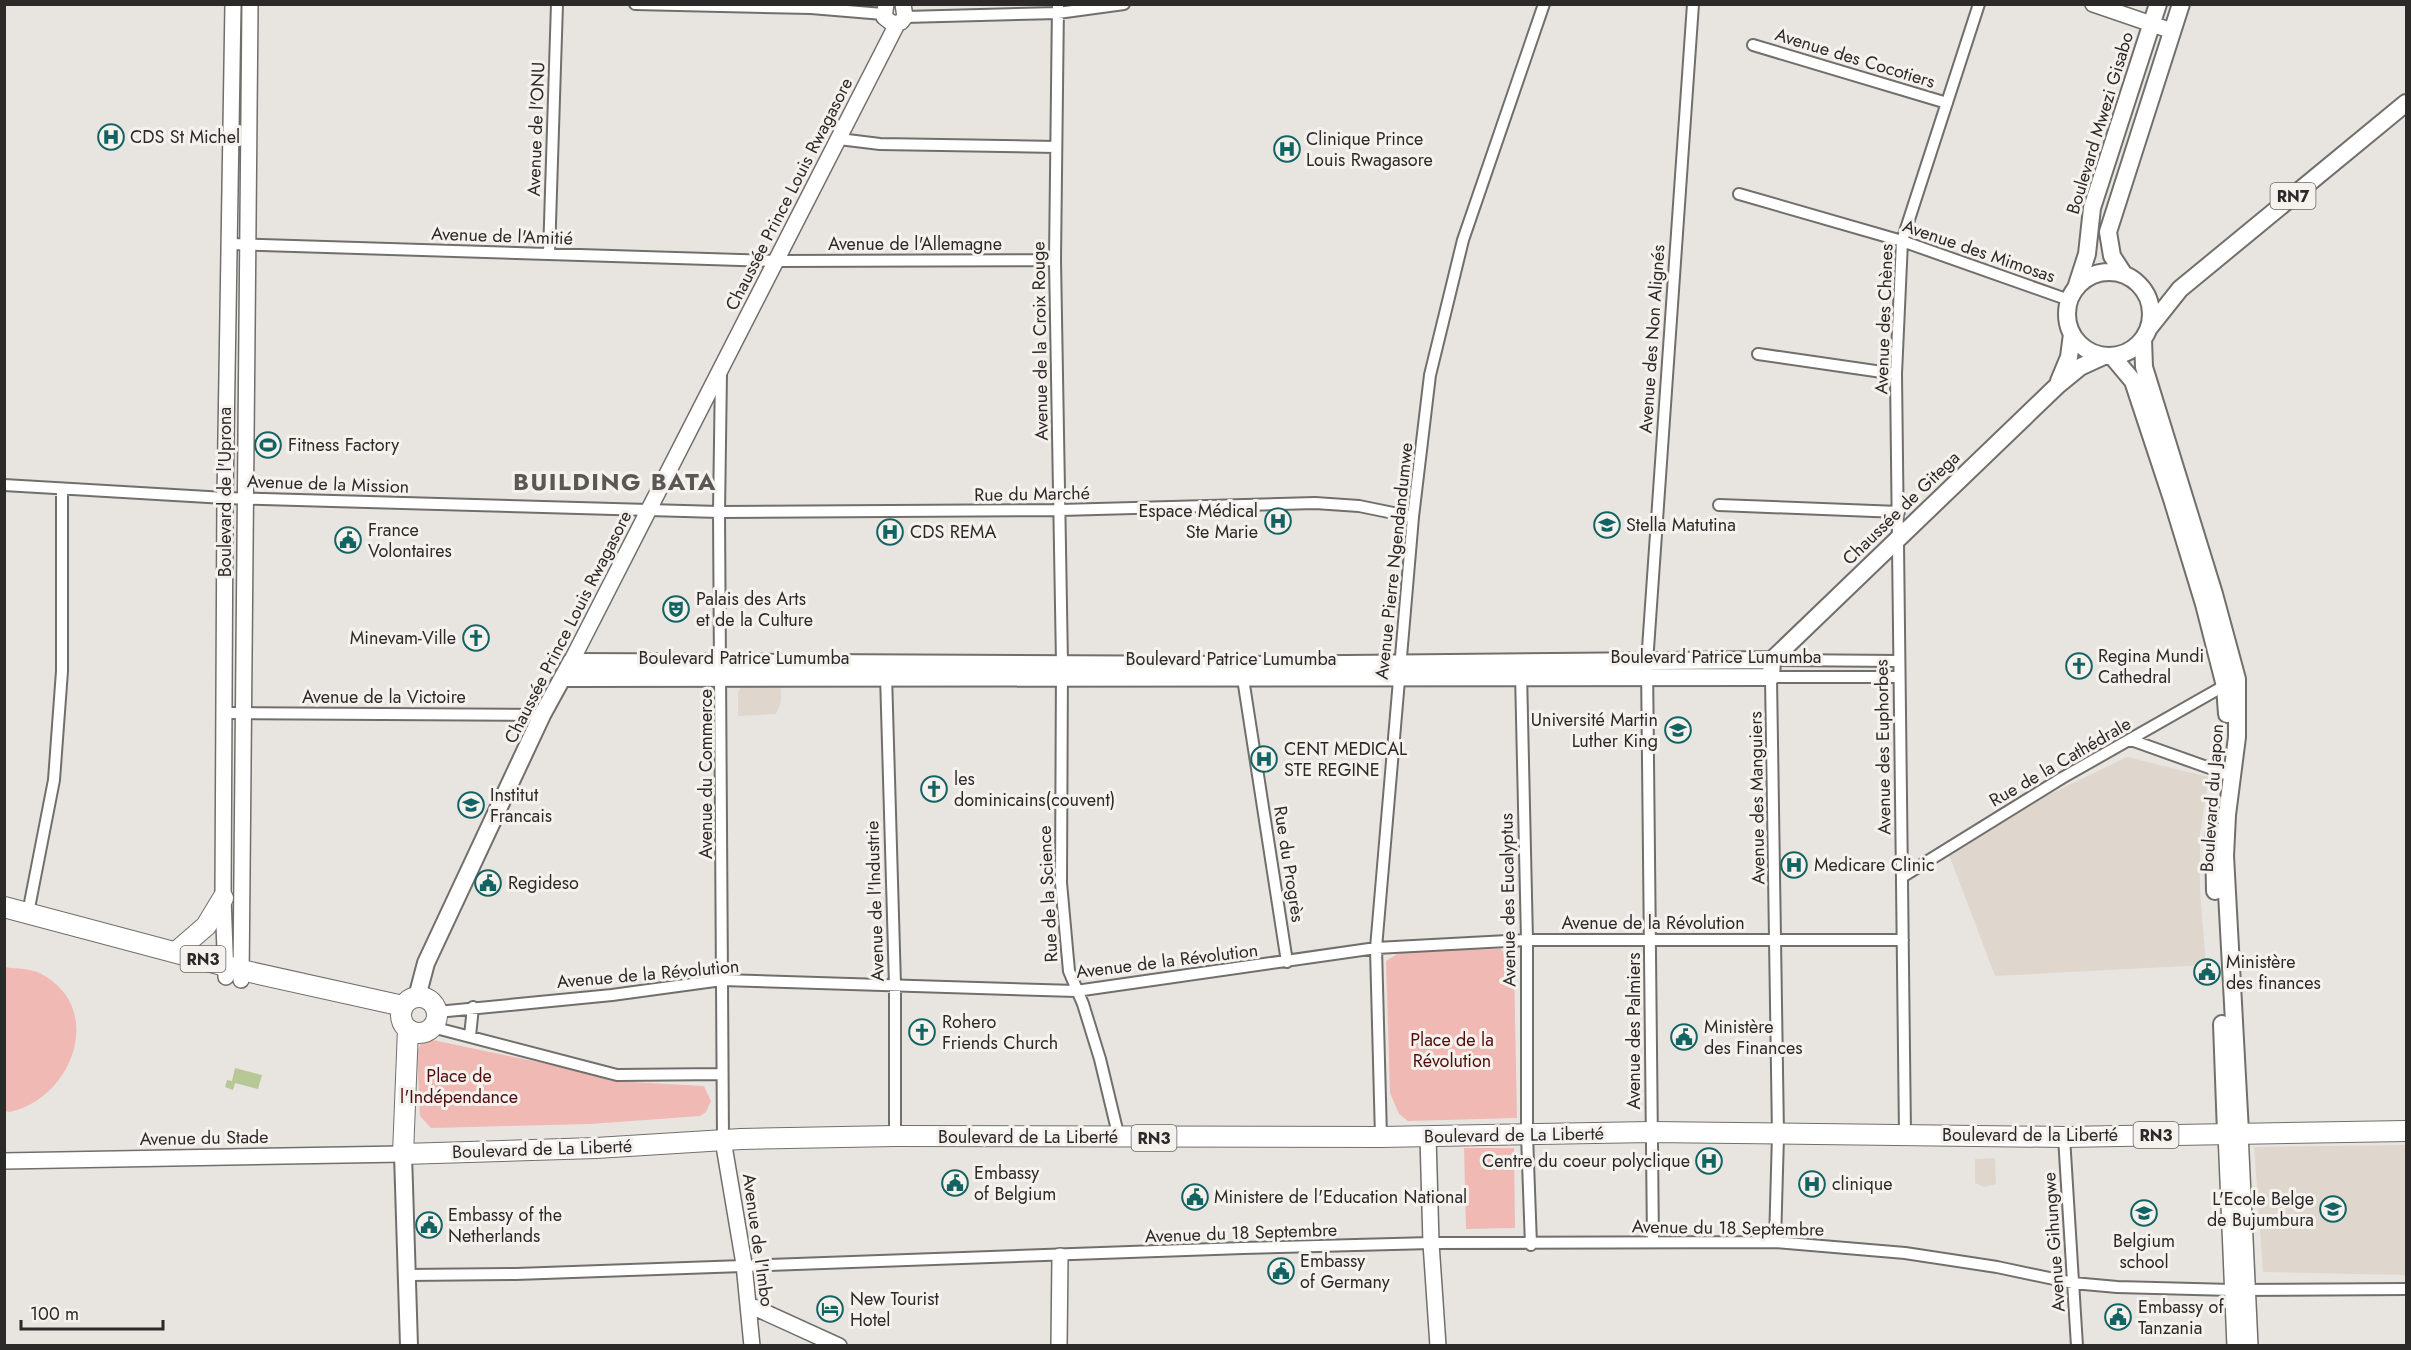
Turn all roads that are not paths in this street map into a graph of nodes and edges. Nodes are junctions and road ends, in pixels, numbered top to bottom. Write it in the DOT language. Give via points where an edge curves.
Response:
graph roads {
  1 [pos="232,4"];
  2 [pos="250,4"];
  3 [pos="557,4"];
  4 [pos="635,4"];
  5 [pos="1124,4"];
  6 [pos="1544,4"];
  7 [pos="1693,4"];
  8 [pos="1979,4"];
  9 [pos="2093,4"];
  10 [pos="2158,4"];
  11 [pos="2181,4"];
  12 [pos="884,9"];
  13 [pos="1058,9"];
  14 [pos="902,15"];
  15 [pos="2151,24"];
  16 [pos="2172,31"];
  17 [pos="1753,45"];
  18 [pos="1947,103"];
  19 [pos="2406,103"];
  20 [pos="839,139"];
  21 [pos="1056,147"];
  22 [pos="1739,194"];
  23 [pos="1902,241"];
  24 [pos="229,244"];
  25 [pos="247,244"];
  26 [pos="549,254"];
  27 [pos="1055,260"];
  28 [pos="775,261"];
  29 [pos="2123,273"];
  30 [pos="2180,289"];
  31 [pos="2144,290"];
  32 [pos="2072,294"];
  33 [pos="2146,333"];
  34 [pos="2072,334"];
  35 [pos="1758,354"];
  36 [pos="2108,356"];
  37 [pos="722,372"];
  38 [pos="1896,374"];
  39 [pos="2058,385"];
  40 [pos="4,485"];
  41 [pos="62,489"];
  42 [pos="2178,497"];
  43 [pos="225,498"];
  44 [pos="244,498"];
  45 [pos="1719,505"];
  46 [pos="651,509"];
  47 [pos="1060,510"];
  48 [pos="719,512"];
  49 [pos="1899,512"];
  50 [pos="1413,516"];
  51 [pos="1898,538"];
  52 [pos="1898,661"];
  53 [pos="571,662"];
  54 [pos="1772,668"];
  55 [pos="1062,670"];
  56 [pos="1647,670"];
  57 [pos="886,671"];
  58 [pos="1399,671"];
  59 [pos="1521,671"];
  60 [pos="722,672"];
  61 [pos="1242,672"];
  62 [pos="1898,677"];
  63 [pos="562,678"];
  64 [pos="2231,682"];
  65 [pos="225,713"];
  66 [pos="244,713"];
  67 [pos="542,715"];
  68 [pos="2131,740"];
  69 [pos="2227,774"];
  70 [pos="1902,877"];
  71 [pos="223,898"];
  72 [pos="4,907"];
  73 [pos="28,913"];
  74 [pos="224,919"];
  75 [pos="241,919"];
  76 [pos="4,920"];
  77 [pos="1650,939"];
  78 [pos="1776,939"];
  79 [pos="1527,940"];
  80 [pos="1903,940"];
  81 [pos="1376,948"];
  82 [pos="176,952"];
  83 [pos="1287,962"];
  84 [pos="233,973"];
  85 [pos="722,980"];
  86 [pos="895,985"];
  87 [pos="1076,991"];
  88 [pos="473,1007"];
  89 [pos="407,1012"];
  90 [pos="435,1019"];
  91 [pos="470,1036"];
  92 [pos="722,1074"];
  93 [pos="2406,1131"];
  94 [pos="1651,1132"];
  95 [pos="2233,1132"];
  96 [pos="1527,1135"];
  97 [pos="1778,1135"];
  98 [pos="1905,1135"];
  99 [pos="895,1136"];
  100 [pos="1428,1136"];
  101 [pos="1381,1137"];
  102 [pos="2064,1137"];
  103 [pos="1119,1138"];
  104 [pos="723,1140"];
  105 [pos="404,1154"];
  106 [pos="4,1161"];
  107 [pos="1653,1242"];
  108 [pos="1775,1242"];
  109 [pos="1431,1244"];
  110 [pos="1531,1245"];
  111 [pos="1060,1256"];
  112 [pos="744,1264"];
  113 [pos="407,1275"];
  114 [pos="2073,1283"];
  115 [pos="2248,1289"];
  116 [pos="2406,1289"];
  117 [pos="2232,1290"];
  118 [pos="749,1305"];
  119 [pos="409,1346"];
  120 [pos="752,1346"];
  121 [pos="839,1346"];
  122 [pos="1059,1346"];
  123 [pos="1438,1346"];
  124 [pos="2077,1346"];
  125 [pos="2235,1346"];
  126 [pos="2250,1346"];
  1 -- 24 [label="street, Boulevard de l'Uprona"];
  2 -- 25 [label="street, Boulevard de l'Uprona"];
  3 -- 26 [label="street, Avenue de l'ONU"];
  4 -- 12 [label="street"];
  5 -- 13 [label="street"];
  6 -- 50 [label="street, Avenue Pierre Ngendandumwe" via="1458,257 1430,375"];
  7 -- 56 [label="street, Avenue des Non Alignés"];
  8 -- 18 [label="street, Avenue des Chènes"];
  9 -- 15 [label="street"];
  10 -- 15 [label="main road, Boulevard Mwezi Gisabo"];
  11 -- 16 [label="main road"];
  12 -- 14 [label="street" via="889,23"];
  13 -- 14 [label="street"];
  13 -- 21 [label="street, Avenue de la Croix Rouge"];
  14 -- 20 [label="street, Chaussée Prince Louis Rwagasore"];
  15 -- 16 [label="street"];
  15 -- 32 [label="main road, Boulevard Mwezi Gisabo" via="2092,208 2087,254"];
  16 -- 29 [label="main road" via="2108,232 2112,256"];
  17 -- 18 [label="street, Avenue des Cocotiers"];
  18 -- 23 [label="street, Avenue des Chènes"];
  19 -- 30 [label="main road, RN7"];
  20 -- 21 [label="street" via="879,144"];
  20 -- 28 [label="street, Chaussée Prince Louis Rwagasore"];
  21 -- 27 [label="street, Avenue de la Croix Rouge"];
  22 -- 23 [label="street, Avenue des Mimosas"];
  23 -- 32 [label="street, Avenue des Mimosas"];
  23 -- 38 [label="street, Avenue des Chènes"];
  24 -- 25 [label="street, Avenue de l'Amitié"];
  24 -- 43 [label="street, Boulevard de l'Uprona"];
  25 -- 26 [label="street, Avenue de l'Amitié"];
  25 -- 44 [label="street, Boulevard de l'Uprona"];
  26 -- 28 [label="street, Avenue de l'Amitié"];
  27 -- 28 [label="street, Avenue de l'Allemagne"];
  27 -- 47 [label="street, Avenue de la Croix Rouge"];
  28 -- 37 [label="street, Chaussée Prince Louis Rwagasore"];
  29 -- 31 [label="main road"];
  29 -- 32 [label="main road" via="2092,275"];
  30 -- 31 [label="main road"];
  30 -- 33 [label="main road, RN7"];
  31 -- 33 [label="main road" via="2151,308"];
  32 -- 34 [label="main road" via="2068,323"];
  33 -- 36 [label="main road" via="2130,351"];
  33 -- 42 [label="main road, Boulevard du Japon" via="2144,367"];
  34 -- 36 [label="main road" via="2085,348"];
  34 -- 39 [label="main road, Chaussée de Gitega" via="2069,357"];
  35 -- 38 [label="street"];
  36 -- 39 [label="main road, Chaussée de Gitega" via="2080,367"];
  36 -- 42 [label="main road, Boulevard du Japon" via="2133,381"];
  37 -- 46 [label="street, Chaussée Prince Louis Rwagasore"];
  37 -- 48 [label="street, Avenue du Commerce"];
  38 -- 49 [label="street, Avenue des Chènes"];
  39 -- 51 [label="main road, Chaussée de Gitega"];
  40 -- 41 [label="street, Avenue de la Mission"];
  41 -- 43 [label="street, Avenue de la Mission"];
  41 -- 73 [label="street" via="62,671 54,780"];
  42 -- 64 [label="main road, Boulevard du Japon" via="2204,604"];
  43 -- 44 [label="street, Avenue de la Mission"];
  43 -- 65 [label="street, Boulevard de l'Uprona"];
  44 -- 46 [label="street, Avenue de la Mission"];
  44 -- 66 [label="street, Boulevard de l'Uprona"];
  45 -- 49 [label="street"];
  46 -- 48 [label="street, Rue du Marché"];
  46 -- 53 [label="street, Chaussée Prince Louis Rwagasore"];
  47 -- 48 [label="street, Rue du Marché"];
  47 -- 50 [label="street, Rue du Marché" via="1315,503"];
  47 -- 55 [label="street, Avenue de la Croix Rouge"];
  48 -- 60 [label="street, Avenue du Commerce"];
  49 -- 51 [label="street, Avenue des Chènes"];
  50 -- 58 [label="street, Avenue Pierre Ngendandumwe"];
  51 -- 52 [label="street, Avenue des Euphorbes"];
  51 -- 54 [label="main road, Chaussée de Gitega"];
  52 -- 54 [label="street, Boulevard Patrice Lumumba"];
  52 -- 62 [label="street, Avenue des Euphorbes"];
  53 -- 60 [label="main road, Boulevard Patrice Lumumba"];
  53 -- 63 [label="main road, Chaussée Prince Louis Rwagasore"];
  54 -- 56 [label="main road, Boulevard Patrice Lumumba"];
  54 -- 62 [label="street, Boulevard Patrice Lumumba"];
  54 -- 78 [label="street, Avenue des Manguiers"];
  55 -- 57 [label="main road, Boulevard Patrice Lumumba"];
  55 -- 61 [label="main road, Boulevard Patrice Lumumba"];
  55 -- 87 [label="street, Rue de la Science" via="1061,883 1069,971"];
  56 -- 59 [label="main road, Boulevard Patrice Lumumba"];
  56 -- 77 [label="street, Avenue des Palmiers"];
  57 -- 60 [label="main road, Boulevard Patrice Lumumba"];
  57 -- 86 [label="street, Avenue de l'Industrie"];
  58 -- 59 [label="main road, Boulevard Patrice Lumumba"];
  58 -- 61 [label="main road, Boulevard Patrice Lumumba"];
  58 -- 81 [label="street, Avenue Pierre Ngendandumwe"];
  59 -- 79 [label="street, Avenue des Eucalyptus"];
  60 -- 63 [label="main road, Boulevard Patrice Lumumba"];
  60 -- 85 [label="street, Avenue du Commerce"];
  61 -- 83 [label="street, Rue du Progrès"];
  62 -- 70 [label="street, Avenue des Euphorbes"];
  63 -- 67 [label="main road, Chaussée Prince Louis Rwagasore"];
  64 -- 68 [label="street, Rue de la Cathédrale"];
  64 -- 69 [label="main road, Boulevard du Japon"];
  65 -- 66 [label="street, Avenue de la Victoire"];
  65 -- 71 [label="street, Boulevard de l'Uprona"];
  66 -- 67 [label="street, Avenue de la Victoire"];
  66 -- 75 [label="street, Boulevard de l'Uprona"];
  67 -- 89 [label="main road, Chaussée Prince Louis Rwagasore"];
  68 -- 69 [label="street"];
  68 -- 70 [label="street, Rue de la Cathédrale"];
  69 -- 95 [label="main road, Boulevard du Japon" via="2214,838 2220,881"];
  70 -- 80 [label="street, Avenue des Euphorbes"];
  71 -- 74 [label="street, Boulevard de l'Uprona"];
  71 -- 82 [label="highway" via="206,926"];
  72 -- 73 [label="highway, RN3"];
  73 -- 82 [label="highway, RN3"];
  74 -- 75 [label="street"];
  74 -- 84 [label="street, Boulevard de l'Uprona"];
  75 -- 84 [label="street, Boulevard de l'Uprona"];
  76 -- 84 [label="highway, RN3"];
  77 -- 78 [label="street, Avenue de la Révolution"];
  77 -- 79 [label="street, Avenue de la Révolution"];
  77 -- 94 [label="street, Avenue des Palmiers"];
  78 -- 80 [label="street, Avenue de la Révolution"];
  78 -- 97 [label="street, Avenue des Manguiers"];
  79 -- 81 [label="street, Avenue de la Révolution"];
  79 -- 96 [label="street, Avenue des Eucalyptus"];
  80 -- 98 [label="street, Avenue des Euphorbes"];
  81 -- 83 [label="street, Avenue de la Révolution"];
  81 -- 101 [label="street, Avenue Pierre Ngendandumwe"];
  82 -- 84 [label="highway, RN3"];
  83 -- 87 [label="street, Avenue de la Révolution"];
  84 -- 89 [label="highway, RN3"];
  85 -- 86 [label="street, Avenue de la Révolution"];
  85 -- 88 [label="street, Avenue de la Révolution" via="612,995"];
  85 -- 92 [label="street, Avenue du Commerce"];
  86 -- 87 [label="street, Avenue de la Révolution"];
  86 -- 99 [label="street, Avenue de l'Industrie"];
  87 -- 103 [label="street, Rue de la Science" via="1100,1059"];
  88 -- 90 [label="street, Avenue de la Révolution"];
  88 -- 91 [label="street"];
  89 -- 90 [label="highway, RN3" via="423,1032"];
  89 -- 90 [label="highway, RN3" via="431,1001"];
  89 -- 105 [label="highway"];
  90 -- 91 [label="street"];
  91 -- 92 [label="street" via="617,1075"];
  92 -- 104 [label="street, Avenue du Commerce"];
  93 -- 95 [label="highway, Boulevard de la Liberté / RN3"];
  94 -- 96 [label="highway, Boulevard de La Liberté / RN3"];
  94 -- 97 [label="highway, Boulevard de La Liberté / RN3"];
  94 -- 107 [label="street, Avenue des Palmiers"];
  95 -- 102 [label="highway, Boulevard de la Liberté / RN3"];
  95 -- 115 [label="street, Boulevard du Japon"];
  95 -- 117 [label="street, Boulevard du Japon"];
  96 -- 100 [label="highway, Boulevard de La Liberté / RN3"];
  96 -- 110 [label="street, Avenue des Eucalyptus"];
  97 -- 98 [label="highway, Boulevard de La Liberté / RN3"];
  97 -- 108 [label="street, Avenue des Manguiers"];
  98 -- 102 [label="highway, Boulevard de la Liberté / RN3"];
  99 -- 103 [label="highway, Boulevard de La Liberté / RN3"];
  99 -- 104 [label="highway, Boulevard de La Liberté / RN3"];
  100 -- 101 [label="highway, Boulevard de La Liberté / RN3"];
  100 -- 109 [label="street"];
  101 -- 103 [label="highway, Boulevard de La Liberté / RN3"];
  102 -- 114 [label="street, Avenue Gihungwe"];
  104 -- 105 [label="highway, Boulevard de La Liberté / RN3"];
  104 -- 112 [label="street, Avenue de l'Imbo"];
  105 -- 106 [label="street, Avenue du Stade"];
  105 -- 113 [label="main road"];
  107 -- 108 [label="street, Avenue du 18 Septembre"];
  107 -- 110 [label="street, Avenue du 18 Septembre"];
  108 -- 114 [label="street, Avenue du 18 Septembre" via="1905,1253"];
  109 -- 110 [label="street, Avenue du 18 Septembre"];
  109 -- 111 [label="street, Avenue du 18 Septembre"];
  109 -- 123 [label="street"];
  111 -- 112 [label="street, Avenue du 18 Septembre"];
  111 -- 122 [label="street"];
  112 -- 113 [label="street, Avenue du 18 Septembre"];
  112 -- 118 [label="street, Avenue de l'Imbo"];
  113 -- 119 [label="main road"];
  114 -- 117 [label="street, Avenue du 18 Septembre"];
  114 -- 124 [label="street, Avenue Gihungwe"];
  115 -- 116 [label="street, Avenue du 18 Septembre"];
  115 -- 117 [label="street, Avenue du 18 Septembre"];
  115 -- 126 [label="street, Boulevard du Japon"];
  117 -- 125 [label="street, Boulevard du Japon"];
  118 -- 120 [label="street, Avenue de l'Imbo"];
  118 -- 121 [label="street"];
}
